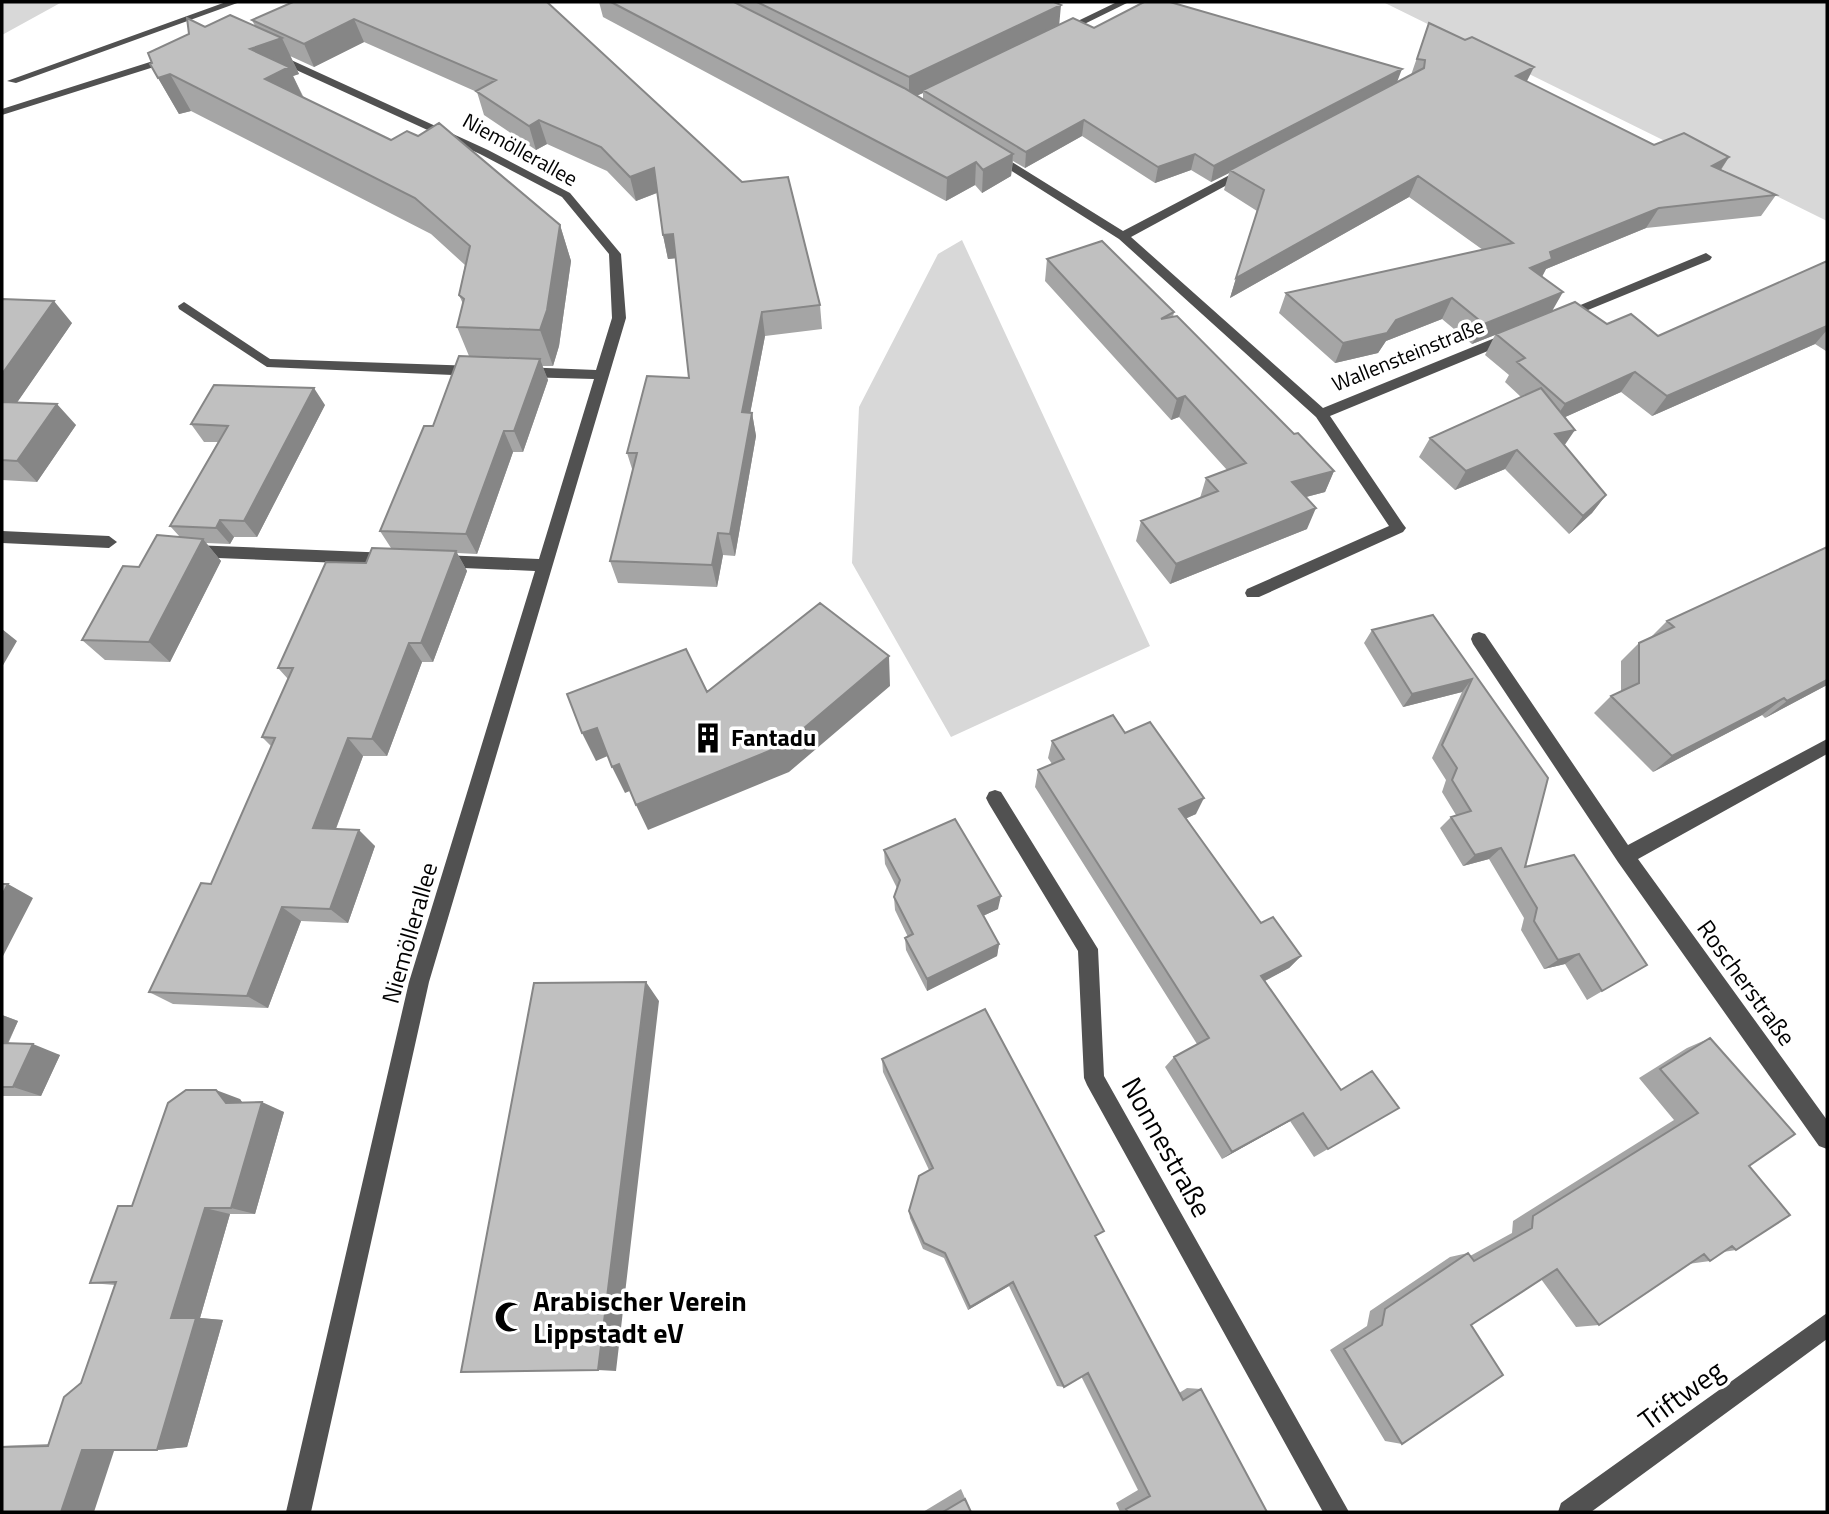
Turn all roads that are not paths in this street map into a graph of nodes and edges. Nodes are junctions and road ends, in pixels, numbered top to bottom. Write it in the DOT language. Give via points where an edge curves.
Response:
graph roads {
  1 [pos="235,2"];
  2 [pos="1124,2"];
  3 [pos="1052,36"];
  4 [pos="261,50"];
  5 [pos="184,55"];
  6 [pos="12,80"];
  7 [pos="2,112"];
  8 [pos="980,147"];
  9 [pos="1255,166"];
  10 [pos="1123,236"];
  11 [pos="1706,257"];
  12 [pos="184,306"];
  13 [pos="1552,320"];
  14 [pos="1526,330"];
  15 [pos="602,375"];
  16 [pos="1321,414"];
  17 [pos="2,537"];
  18 [pos="108,542"];
  19 [pos="181,551"];
  20 [pos="544,565"];
  21 [pos="1253,593"];
  22 [pos="1479,639"];
  23 [pos="1827,746"];
  24 [pos="995,798"];
  25 [pos="1625,856"];
  26 [pos="1827,1138"];
  27 [pos="1827,1325"];
  28 [pos="299,1512"];
  29 [pos="1337,1512"];
  30 [pos="1570,1512"];
  1 -- 6 [label="street"];
  2 -- 3 [label="street"];
  4 -- 15 [label="street, Niemöllerallee" via="484,152 566,195 615,254 619,318"];
  5 -- 7 [label="street"];
  8 -- 10 [label="street, Wallensteinstraße"];
  9 -- 10 [label="street"];
  10 -- 16 [label="street, Wallensteinstraße"];
  11 -- 13 [label="street"];
  12 -- 15 [label="street" via="267,363"];
  14 -- 16 [label="street, Wallensteinstraße"];
  15 -- 20 [label="street, Niemöllerallee"];
  16 -- 21 [label="street, Wallensteinstraße" via="1398,528"];
  17 -- 18 [label="street"];
  19 -- 20 [label="street"];
  20 -- 28 [label="street, Niemöllerallee" via="419,982"];
  22 -- 25 [label="street, Roscherstraße"];
  23 -- 25 [label="street"];
  24 -- 29 [label="street, Nonnestraße" via="1087,949 1094,1078"];
  25 -- 26 [label="street, Roscherstraße"];
  27 -- 30 [label="street, Triftweg"];
}
